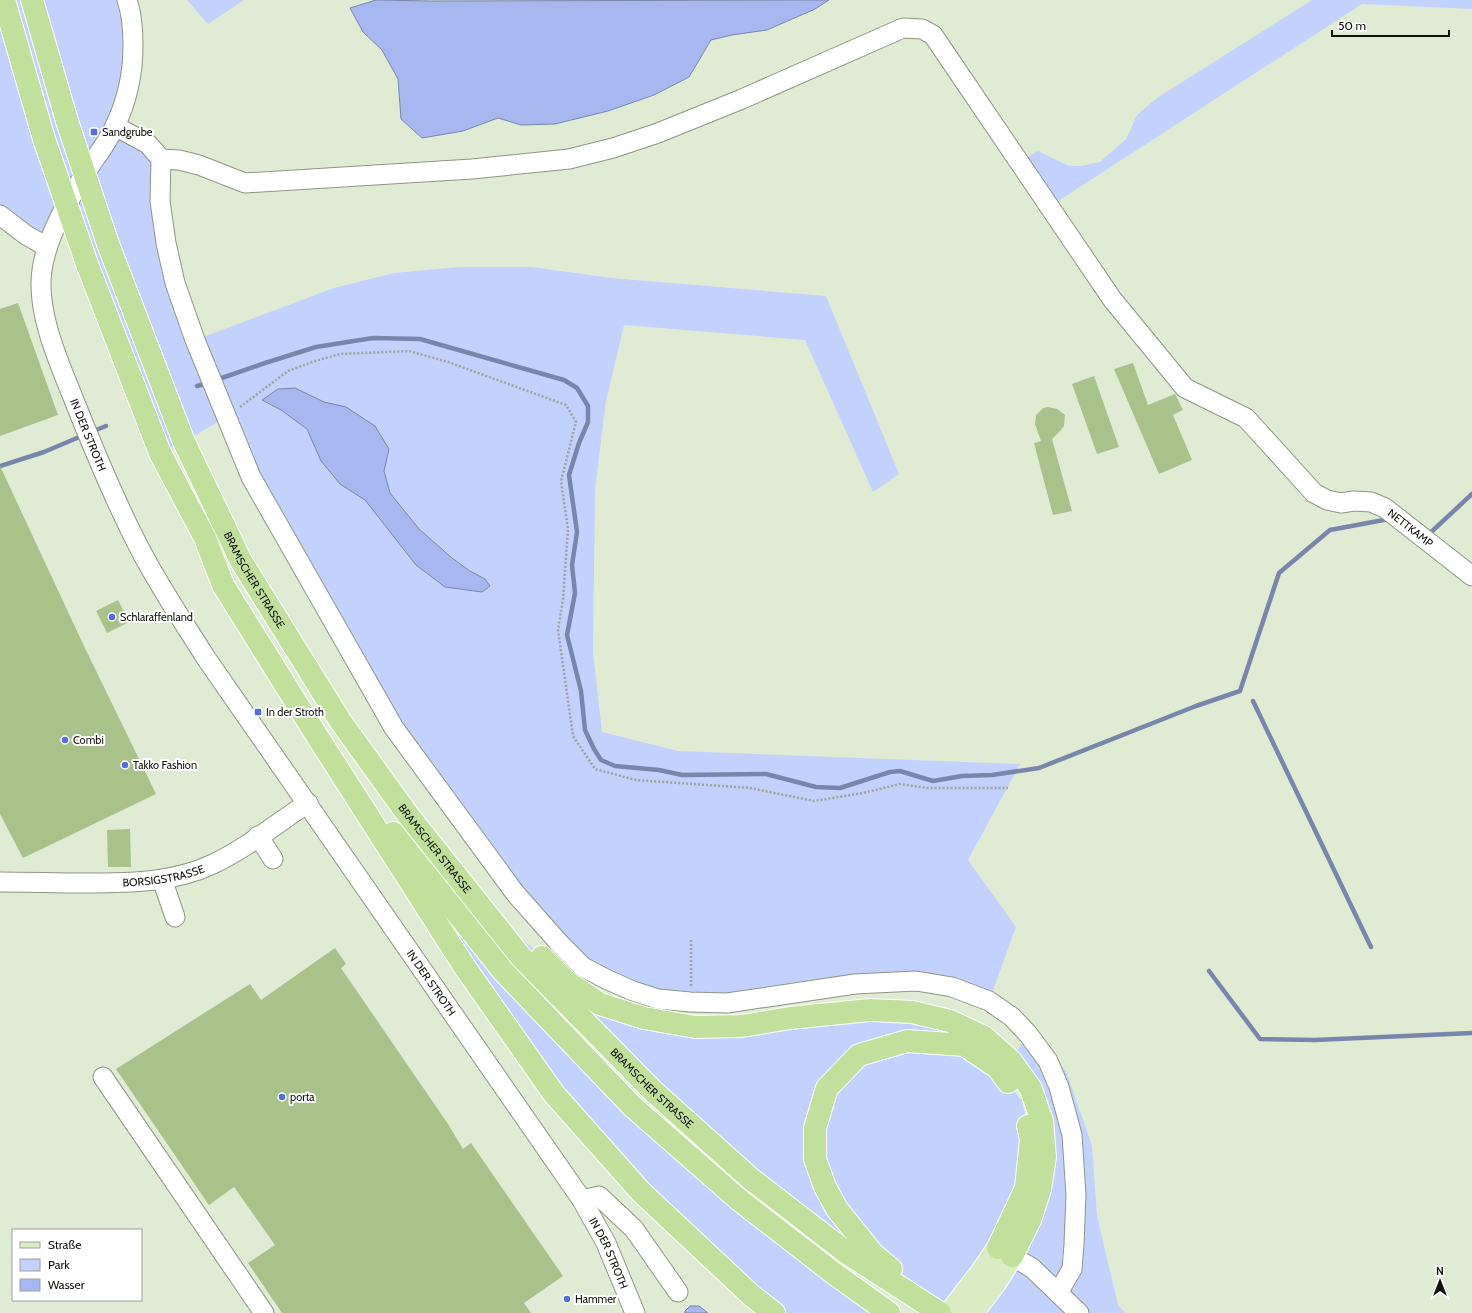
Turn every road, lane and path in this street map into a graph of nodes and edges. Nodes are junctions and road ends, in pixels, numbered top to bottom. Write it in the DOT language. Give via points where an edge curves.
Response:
graph roads {
  1 [pos="4,0"];
  2 [pos="32,0"];
  3 [pos="127,0"];
  4 [pos="115,126"];
  5 [pos="161,159"];
  6 [pos="2,222"];
  7 [pos="47,246"];
  8 [pos="227,417"];
  9 [pos="1472,576"];
  10 [pos="317,736"];
  11 [pos="1008,788"];
  12 [pos="308,803"];
  13 [pos="258,836"];
  14 [pos="272,858"];
  15 [pos="162,880"];
  16 [pos="0,882"];
  17 [pos="488,916"];
  18 [pos="175,917"];
  19 [pos="691,939"];
  20 [pos="690,1002"];
  21 [pos="103,1077"];
  22 [pos="582,1200"];
  23 [pos="1005,1252"];
  24 [pos="988,1278"];
  25 [pos="678,1292"];
  26 [pos="1058,1292"];
  27 [pos="943,1312"];
  28 [pos="264,1313"];
  29 [pos="635,1313"];
  30 [pos="774,1313"];
  31 [pos="889,1313"];
  32 [pos="972,1313"];
  33 [pos="1079,1313"];
  1 -- 10 [label="highway, bridge" via="44,139 86,264 160,452 205,538 223,585"];
  2 -- 17 [label="highway, BRAMSCHER STRASSE, bridge" via="67,121 108,244 184,442 242,561 341,722 408,815"];
  3 -- 4 [label="street, IN DER STROTH" via="133,34 133,59 129,88"];
  4 -- 5 [label="street" via="148,144"];
  4 -- 7 [label="street, IN DER STROTH" via="79,184"];
  5 -- 8 [label="street" via="160,201 175,283"];
  5 -- 9 [label="street, NETTKAMP" via="199,165 245,183 479,168 569,159 658,133 903,28 922,29 933,34 1109,294 1184,388 1246,418 1314,492 1326,500 1341,503 1371,502 1385,508"];
  6 -- 7 [label="street"];
  7 -- 12 [label="street, IN DER STROTH" via="42,272 42,298 47,326 87,433 142,554 206,658"];
  8 -- 11 [label="path" via="288,371 308,363 340,354 409,351 448,362 566,405 576,422 561,481 568,529 558,630 573,736 595,769 636,780 750,788 814,801 900,784 927,788"];
  8 -- 20 [label="street" via="251,477 394,728 516,893 560,944 583,966 633,991 658,999"];
  10 -- 30 [label="highway" via="466,969 554,1094 641,1192 752,1296"];
  10 -- 31 [label="highway" via="503,971 632,1106 738,1199"];
  12 -- 13 [label="street, BORSIGSTRASSE"];
  12 -- 22 [label="street, IN DER STROTH"];
  13 -- 14 [label="street"];
  13 -- 15 [label="street, BORSIGSTRASSE" via="213,864"];
  15 -- 16 [label="street, BORSIGSTRASSE" via="128,883"];
  15 -- 18 [label="street"];
  17 -- 23 [label="highway" via="532,947 567,982 600,1004 644,1018 695,1027 742,1026 870,1010 912,1012 950,1021 984,1037 1011,1061 1031,1089 1042,1121 1045,1157 1040,1189 1030,1220"];
  17 -- 27 [label="highway, BRAMSCHER STRASSE" via="521,957 654,1091 751,1178 847,1253"];
  19 -- 20 [label="path"];
  20 -- 26 [label="street" via="727,1003 856,984 916,981 952,987 989,1001 1012,1018 1048,1061 1059,1086 1072,1135 1076,1195 1072,1269"];
  21 -- 28 [label="street"];
  22 -- 25 [label="street" via="599,1196 634,1229"];
  22 -- 29 [label="street, IN DER STROTH" via="606,1243"];
  23 -- 24 [label="main road"];
  23 -- 26 [label="street" via="1032,1268"];
  23 -- 27 [label="highway" via="1026,1188 1031,1139 1022,1102 998,1068 964,1045 907,1041 859,1055 827,1088 815,1128 815,1159 825,1187 837,1209 873,1254"];
  24 -- 27 [label="main road"];
  24 -- 32 [label="main road"];
  26 -- 33 [label="street"];
}
